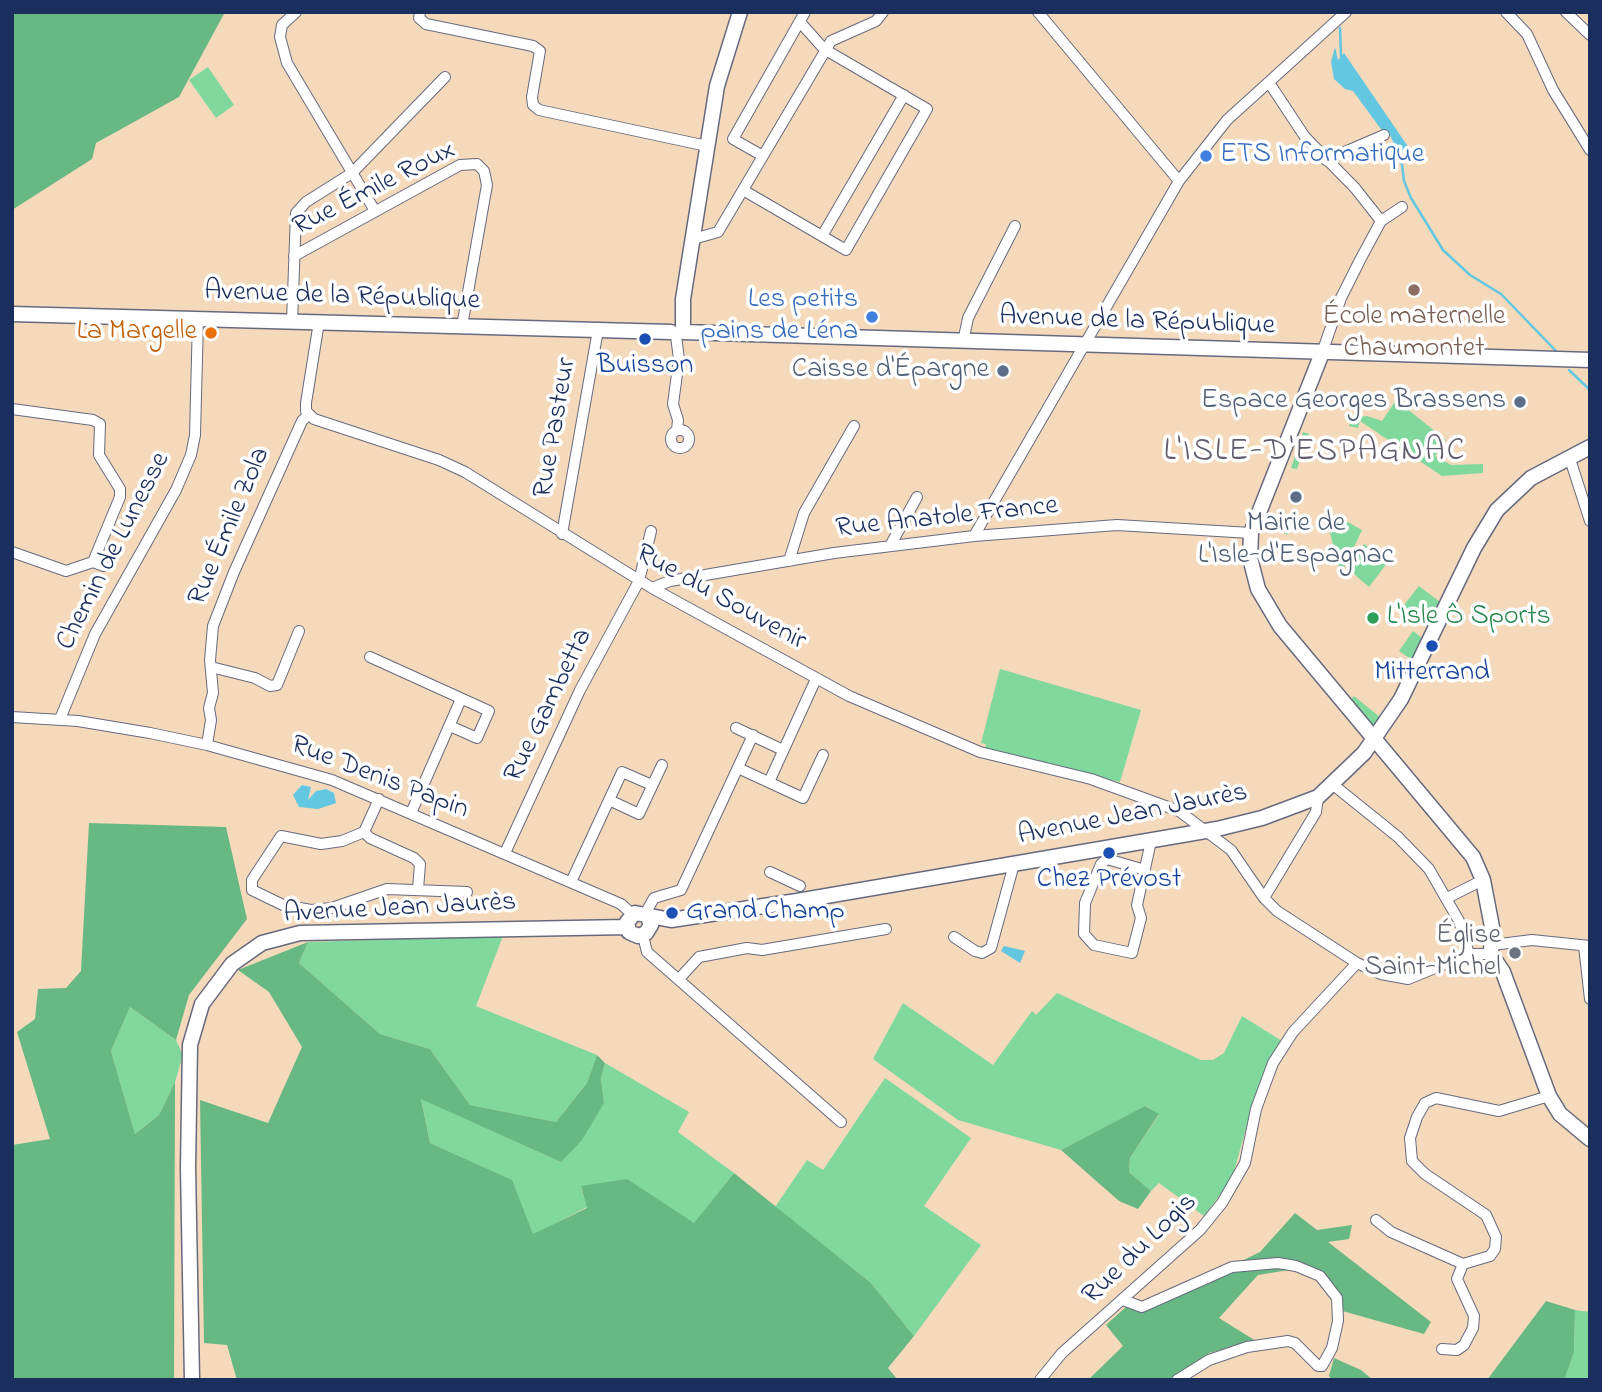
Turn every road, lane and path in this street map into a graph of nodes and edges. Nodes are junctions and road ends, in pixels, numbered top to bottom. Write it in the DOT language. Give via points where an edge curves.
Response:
graph roads {
  1 [pos="296,12"];
  2 [pos="420,12"];
  3 [pos="740,12"];
  4 [pos="883,12"];
  5 [pos="1038,12"];
  6 [pos="1346,12"];
  7 [pos="1506,12"];
  8 [pos="1566,12"];
  9 [pos="802,17"];
  10 [pos="1590,35"];
  11 [pos="824,49"];
  12 [pos="445,77"];
  13 [pos="1270,84"];
  14 [pos="904,95"];
  15 [pos="1384,135"];
  16 [pos="707,146"];
  17 [pos="1590,150"];
  18 [pos="763,156"];
  19 [pos="1326,160"];
  20 [pos="352,173"];
  21 [pos="1179,181"];
  22 [pos="743,190"];
  23 [pos="1402,207"];
  24 [pos="375,211"];
  25 [pos="1381,221"];
  26 [pos="1015,226"];
  27 [pos="822,236"];
  28 [pos="693,239"];
  29 [pos="294,256"];
  30 [pos="13,312"];
  31 [pos="198,319"];
  32 [pos="292,322"];
  33 [pos="319,323"];
  34 [pos="462,326"];
  35 [pos="598,330"];
  36 [pos="677,331"];
  37 [pos="963,342"];
  38 [pos="1082,346"];
  39 [pos="1322,353"];
  40 [pos="1590,360"];
  41 [pos="12,409"];
  42 [pos="308,415"];
  43 [pos="854,426"];
  44 [pos="677,430"];
  45 [pos="1590,447"];
  46 [pos="1569,456"];
  47 [pos="917,497"];
  48 [pos="1590,521"];
  49 [pos="651,531"];
  50 [pos="1251,533"];
  51 [pos="562,534"];
  52 [pos="974,536"];
  53 [pos="890,546"];
  54 [pos="12,552"];
  55 [pos="789,561"];
  56 [pos="93,562"];
  57 [pos="104,566"];
  58 [pos="639,581"];
  59 [pos="652,588"];
  60 [pos="299,631"];
  61 [pos="370,657"];
  62 [pos="211,667"];
  63 [pos="816,679"];
  64 [pos="461,699"];
  65 [pos="12,717"];
  66 [pos="60,719"];
  67 [pos="450,726"];
  68 [pos="736,728"];
  69 [pos="752,735"];
  70 [pos="1375,739"];
  71 [pos="207,745"];
  72 [pos="783,750"];
  73 [pos="823,755"];
  74 [pos="662,765"];
  75 [pos="738,768"];
  76 [pos="769,782"];
  77 [pos="1331,783"];
  78 [pos="652,785"];
  79 [pos="1318,797"];
  80 [pos="379,799"];
  81 [pos="609,800"];
  82 [pos="411,813"];
  83 [pos="1209,831"];
  84 [pos="364,832"];
  85 [pos="1151,841"];
  86 [pos="505,853"];
  87 [pos="1014,864"];
  88 [pos="1145,870"];
  89 [pos="769,873"];
  90 [pos="1483,880"];
  91 [pos="571,882"];
  92 [pos="800,886"];
  93 [pos="418,889"];
  94 [pos="467,892"];
  95 [pos="1264,898"];
  96 [pos="1447,898"];
  97 [pos="641,923"];
  98 [pos="886,929"];
  99 [pos="954,937"];
  100 [pos="1587,946"];
  101 [pos="1492,949"];
  102 [pos="1469,954"];
  103 [pos="1357,963"];
  104 [pos="678,979"];
  105 [pos="1590,999"];
  106 [pos="1549,1096"];
  107 [pos="841,1122"];
  108 [pos="1590,1139"];
  109 [pos="1376,1220"];
  110 [pos="1463,1264"];
  111 [pos="1123,1300"];
  112 [pos="1442,1349"];
  113 [pos="192,1380"];
  114 [pos="1040,1380"];
  115 [pos="1177,1380"];
  1 -- 20 [label="street" via="282,25 280,37 287,63"];
  2 -- 16 [label="street" via="419,18 426,24 540,51 532,97 539,110"];
  3 -- 16 [label="main road" via="725,55"];
  4 -- 11 [label="street" via="876,21 831,41"];
  5 -- 21 [label="street"];
  6 -- 13 [label="street"];
  7 -- 17 [label="street" via="1527,34 1553,90"];
  8 -- 10 [label="street"];
  9 -- 11 [label="street"];
  9 -- 18 [label="street" via="733,139"];
  11 -- 14 [label="street"];
  11 -- 18 [label="street"];
  12 -- 20 [label="street"];
  13 -- 19 [label="street"];
  13 -- 21 [label="street" via="1227,120"];
  14 -- 27 [label="street"];
  14 -- 27 [label="street" via="928,109 846,250"];
  15 -- 19 [label="street"];
  16 -- 28 [label="main road"];
  18 -- 22 [label="street"];
  19 -- 25 [label="street"];
  20 -- 24 [label="street"];
  20 -- 29 [label="street" via="296,213"];
  21 -- 38 [label="street"];
  22 -- 27 [label="street"];
  22 -- 28 [label="street" via="718,232"];
  23 -- 25 [label="street"];
  24 -- 29 [label="street, Rue Émile Roux"];
  24 -- 34 [label="street, Rue Émile Roux" via="460,165 481,167 487,185"];
  25 -- 39 [label="street" via="1341,298"];
  26 -- 37 [label="street" via="968,318"];
  28 -- 36 [label="main road"];
  29 -- 32 [label="street"];
  30 -- 31 [label="main road, Avenue de la République"];
  31 -- 32 [label="main road, Avenue de la République"];
  31 -- 66 [label="street, Chemin de Lunesse" via="193,448 176,490 95,634"];
  32 -- 33 [label="main road, Avenue de la République"];
  33 -- 34 [label="main road, Avenue de la République"];
  33 -- 42 [label="street"];
  34 -- 35 [label="main road, Avenue de la République"];
  35 -- 36 [label="main road, Avenue de la République"];
  35 -- 51 [label="street, Rue Pasteur"];
  36 -- 37 [label="main road, Avenue de la République"];
  36 -- 44 [label="street" via="679,359 673,404"];
  37 -- 38 [label="main road, Avenue de la République"];
  38 -- 39 [label="main road, Avenue de la République"];
  38 -- 52 [label="street"];
  39 -- 40 [label="main road, Avenue de la République"];
  39 -- 50 [label="main road"];
  41 -- 56 [label="street" via="100,424 99,455 120,489 120,497"];
  42 -- 51 [label="street, Rue du Souvenir" via="439,460"];
  42 -- 62 [label="street, Rue Émile Zola" via="219,610 213,626"];
  43 -- 55 [label="street" via="804,513"];
  45 -- 46 [label="main road, Avenue Jean Jaurès"];
  46 -- 48 [label="street"];
  46 -- 70 [label="main road, Avenue Jean Jaurès" via="1531,478 1497,510 1401,699"];
  47 -- 53 [label="street"];
  49 -- 58 [label="street, Rue Gambetta"];
  50 -- 52 [label="street, Rue Anatole France" via="1117,525"];
  50 -- 70 [label="main road" via="1254,574 1267,608"];
  51 -- 58 [label="street, Rue du Souvenir"];
  52 -- 53 [label="street, Rue Anatole France"];
  53 -- 55 [label="street, Rue Anatole France"];
  54 -- 56 [label="street" via="66,571"];
  55 -- 59 [label="street, Rue Anatole France"];
  56 -- 57 [label="street"];
  58 -- 59 [label="street, Rue du Souvenir"];
  58 -- 86 [label="street, Rue Gambetta" via="580,690"];
  59 -- 63 [label="street, Rue du Souvenir"];
  60 -- 62 [label="street" via="277,685"];
  61 -- 64 [label="street"];
  62 -- 71 [label="street, Rue Émile Zola"];
  63 -- 72 [label="street"];
  63 -- 83 [label="street, Rue du Souvenir" via="981,752 1091,779 1179,811"];
  64 -- 67 [label="street"];
  64 -- 67 [label="street" via="489,711 477,738"];
  65 -- 66 [label="street, Rue Denis Papin"];
  66 -- 71 [label="street, Rue Denis Papin"];
  67 -- 82 [label="street"];
  68 -- 69 [label="street"];
  69 -- 72 [label="street"];
  69 -- 75 [label="street"];
  70 -- 77 [label="main road, Avenue Jean Jaurès"];
  70 -- 90 [label="main road" via="1473,857"];
  71 -- 80 [label="street, Rue Denis Papin" via="332,780"];
  72 -- 76 [label="street"];
  73 -- 76 [label="street" via="803,798"];
  74 -- 78 [label="street"];
  75 -- 76 [label="street"];
  75 -- 97 [label="street" via="681,890 654,898"];
  77 -- 79 [label="main road, Avenue Jean Jaurès"];
  77 -- 96 [label="street" via="1413,850"];
  78 -- 81 [label="street" via="622,772"];
  78 -- 81 [label="street" via="639,814"];
  79 -- 83 [label="main road, Avenue Jean Jaurès"];
  79 -- 95 [label="street" via="1316,812"];
  80 -- 82 [label="street, Rue Denis Papin"];
  80 -- 84 [label="street"];
  81 -- 91 [label="street"];
  82 -- 86 [label="street, Rue Denis Papin"];
  83 -- 85 [label="main road, Avenue Jean Jaurès"];
  83 -- 95 [label="street, Rue du Souvenir" via="1231,850"];
  84 -- 93 [label="street" via="420,864"];
  84 -- 93 [label="street" via="321,844 281,835 252,880 252,890 298,909 332,908 374,892"];
  85 -- 87 [label="main road, Avenue Jean Jaurès"];
  85 -- 88 [label="street"];
  86 -- 91 [label="street, Rue Denis Papin"];
  87 -- 97 [label="main road, Avenue Jean Jaurès"];
  87 -- 99 [label="street" via="991,948 975,951"];
  88 -- 88 [label="street" via="1132,953 1094,945 1084,934 1086,903 1101,864 1107,859"];
  89 -- 92 [label="street"];
  90 -- 96 [label="street"];
  90 -- 101 [label="main road"];
  91 -- 97 [label="street, Rue Denis Papin" via="621,904"];
  93 -- 94 [label="street"];
  95 -- 103 [label="street, Rue du Souvenir"];
  96 -- 102 [label="street"];
  97 -- 104 [label="street" via="648,952"];
  97 -- 113 [label="main road, Avenue Jean Jaurès" via="300,933 262,943 232,964 202,1004 190,1045"];
  98 -- 104 [label="street" via="699,957"];
  100 -- 101 [label="street" via="1532,940"];
  100 -- 105 [label="street"];
  101 -- 102 [label="street"];
  101 -- 106 [label="main road"];
  102 -- 103 [label="street, Rue du Souvenir" via="1401,979"];
  103 -- 111 [label="street, Rue du Logis" via="1293,1031 1273,1063 1256,1109 1245,1163 1222,1203 1200,1230"];
  104 -- 107 [label="street"];
  106 -- 108 [label="main road" via="1560,1114"];
  106 -- 110 [label="street" via="1499,1111 1443,1098 1420,1108 1410,1138 1412,1161 1480,1210 1494,1229 1496,1243 1490,1256"];
  109 -- 110 [label="street" via="1391,1232"];
  110 -- 112 [label="street" via="1457,1279 1474,1316 1473,1328 1457,1350"];
  111 -- 114 [label="street, Rue du Logis" via="1062,1353"];
  111 -- 115 [label="street" via="1142,1307 1232,1267 1278,1263 1320,1276 1337,1298 1338,1321 1322,1366 1291,1340 1209,1360"];
}
